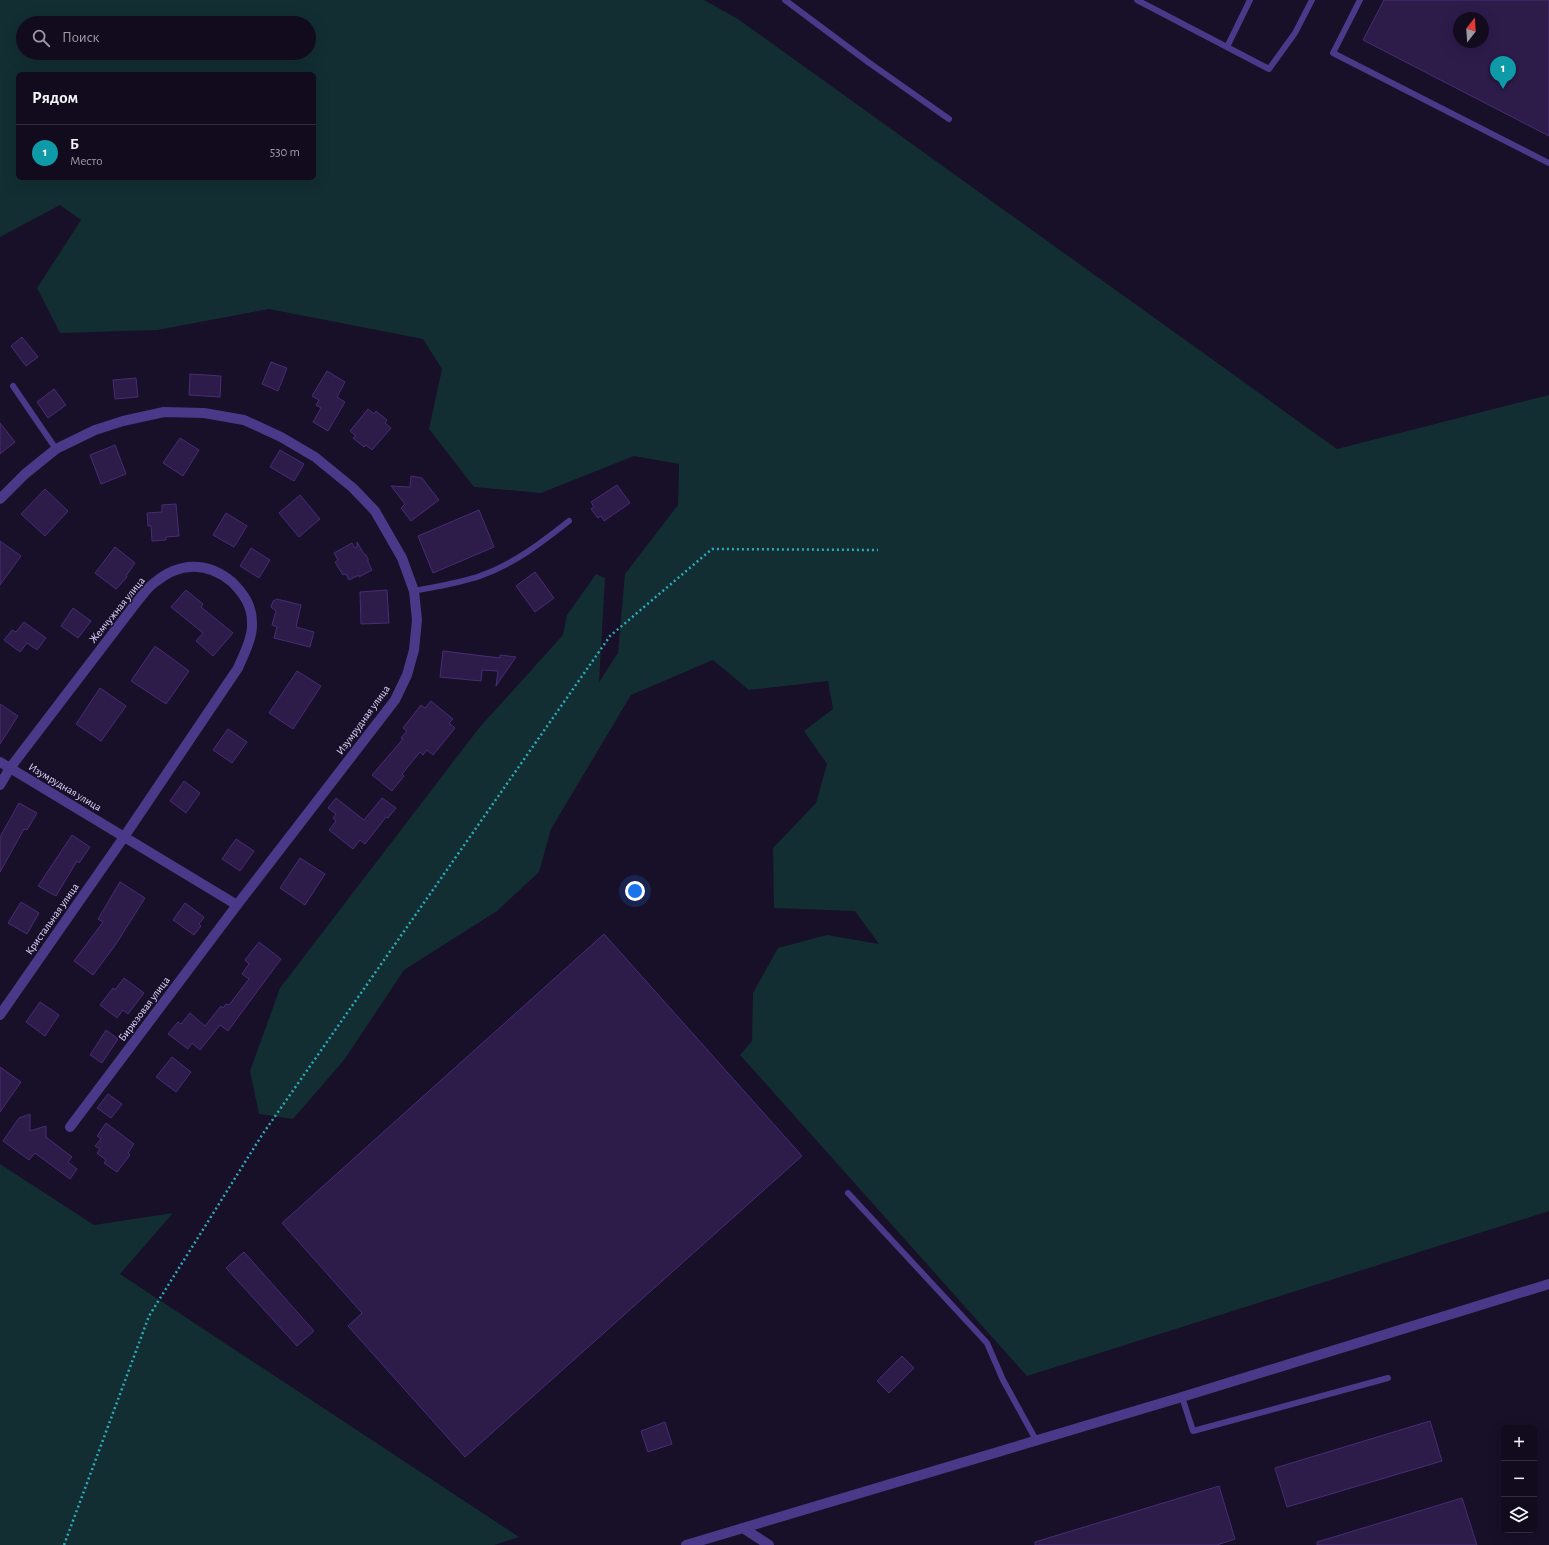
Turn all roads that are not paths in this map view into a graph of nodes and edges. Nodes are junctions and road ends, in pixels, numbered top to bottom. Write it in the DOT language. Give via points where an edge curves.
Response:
graph roads {
  1 [pos="785,0"];
  2 [pos="1137,0"];
  3 [pos="1250,0"];
  4 [pos="1312,0"];
  5 [pos="1360,0"];
  6 [pos="1227,47"];
  7 [pos="948,119"];
  8 [pos="1549,163"];
  9 [pos="13,386"];
  10 [pos="56,449"];
  11 [pos="0,499"];
  12 [pos="569,521"];
  13 [pos="414,591"];
  14 [pos="0,762"];
  15 [pos="10,768"];
  16 [pos="0,785"];
  17 [pos="124,837"];
  18 [pos="236,905"];
  19 [pos="0,1015"];
  20 [pos="70,1127"];
  21 [pos="848,1193"];
  22 [pos="1549,1284"];
  23 [pos="1388,1378"];
  24 [pos="1182,1397"];
  25 [pos="1036,1440"];
  26 [pos="743,1528"];
  27 [pos="686,1545"];
  28 [pos="769,1545"];
  1 -- 7 [label="lane"];
  2 -- 6 [label="lane"];
  3 -- 6 [label="lane"];
  4 -- 6 [label="lane" via="1295,33 1269,68"];
  5 -- 8 [label="lane" via="1333,53"];
  9 -- 10 [label="lane"];
  10 -- 11 [label="street, Изумрудная улица"];
  10 -- 13 [label="street, Изумрудная улица" via="95,430 164,412 204,413 244,420 281,437 315,457 353,488 375,511 402,558"];
  12 -- 13 [label="lane" via="530,551 502,567 478,577"];
  13 -- 18 [label="street, Изумрудная улица" via="417,620 414,650 407,675 394,700"];
  14 -- 15 [label="street, Изумрудная улица"];
  15 -- 16 [label="street, Жемчужная улица"];
  15 -- 17 [label="street, Изумрудная улица"];
  15 -- 17 [label="street, Жемчужная улица" via="154,583 169,573 188,566 206,567 225,576 248,602 252,622 247,646 238,668"];
  17 -- 18 [label="street, Изумрудная улица"];
  17 -- 19 [label="street, Кристальная улица"];
  18 -- 20 [label="street, Бирюзовая улица"];
  21 -- 25 [label="lane" via="987,1344 1003,1380"];
  22 -- 24 [label="street"];
  23 -- 24 [label="lane" via="1193,1432"];
  24 -- 25 [label="street"];
  25 -- 26 [label="street"];
  26 -- 27 [label="street"];
  26 -- 28 [label="street"];
}
